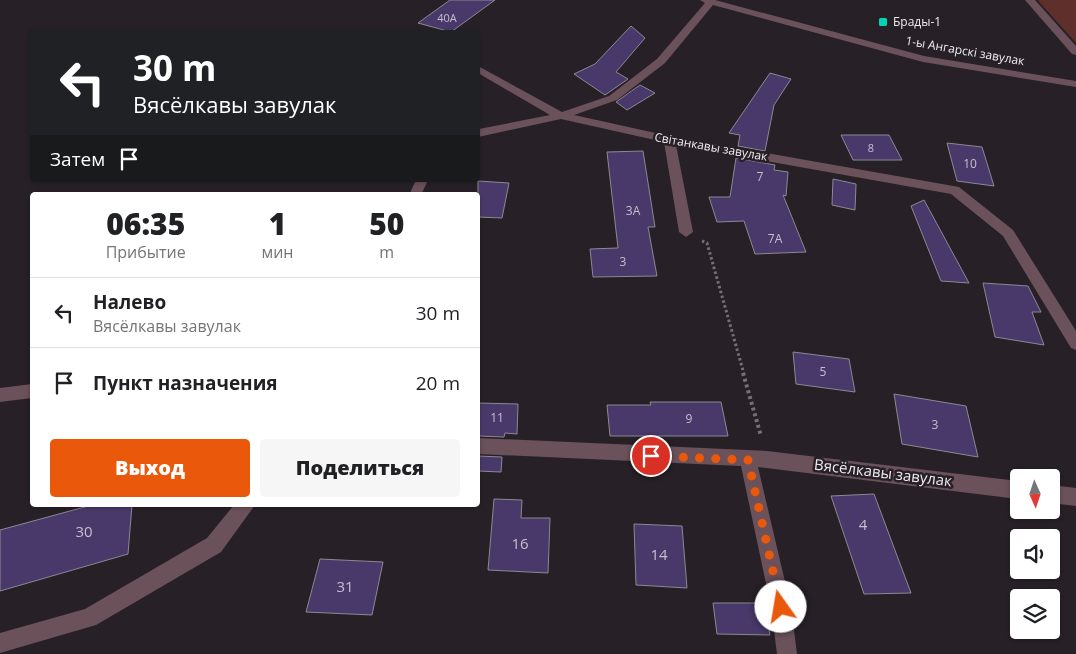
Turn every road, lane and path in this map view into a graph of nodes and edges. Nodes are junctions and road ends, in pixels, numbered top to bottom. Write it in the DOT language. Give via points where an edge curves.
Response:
graph roads {
  1 [pos="1030,0"];
  2 [pos="708,1"];
  3 [pos="732,3"];
  4 [pos="1076,52"];
  5 [pos="480,70"];
  6 [pos="1076,84"];
  7 [pos="561,116"];
  8 [pos="480,133"];
  9 [pos="668,140"];
  10 [pos="686,232"];
  11 [pos="1076,344"];
  12 [pos="30,391"];
  13 [pos="0,395"];
  14 [pos="480,446"];
  15 [pos="768,459"];
  16 [pos="748,460"];
  17 [pos="1010,489"];
  18 [pos="1060,495"];
  19 [pos="1076,497"];
  20 [pos="244,507"];
  21 [pos="0,643"];
  22 [pos="787,654"];
  1 -- 4 [label="street"];
  2 -- 3 [label="street, 1-ы Ангарскі завулак"];
  2 -- 7 [label="street" via="661,61 613,98"];
  3 -- 6 [label="street, 1-ы Ангарскі завулак" via="924,59"];
  5 -- 7 [label="street, Світанкавы завулак"];
  7 -- 8 [label="street"];
  7 -- 9 [label="street, Світанкавы завулак"];
  9 -- 10 [label="street"];
  9 -- 11 [label="street, Світанкавы завулак" via="955,190 1008,233"];
  10 -- 15 [label="path" via="707,243"];
  12 -- 13 [label="street"];
  14 -- 16 [label="street, Вясёлкавы завулак"];
  15 -- 16 [label="street, Вясёлкавы завулак"];
  15 -- 17 [label="street, Вясёлкавы завулак"];
  16 -- 22 [label="street" via="781,607"];
  18 -- 19 [label="street"];
  20 -- 21 [label="street" via="214,545 89,618"];
}
